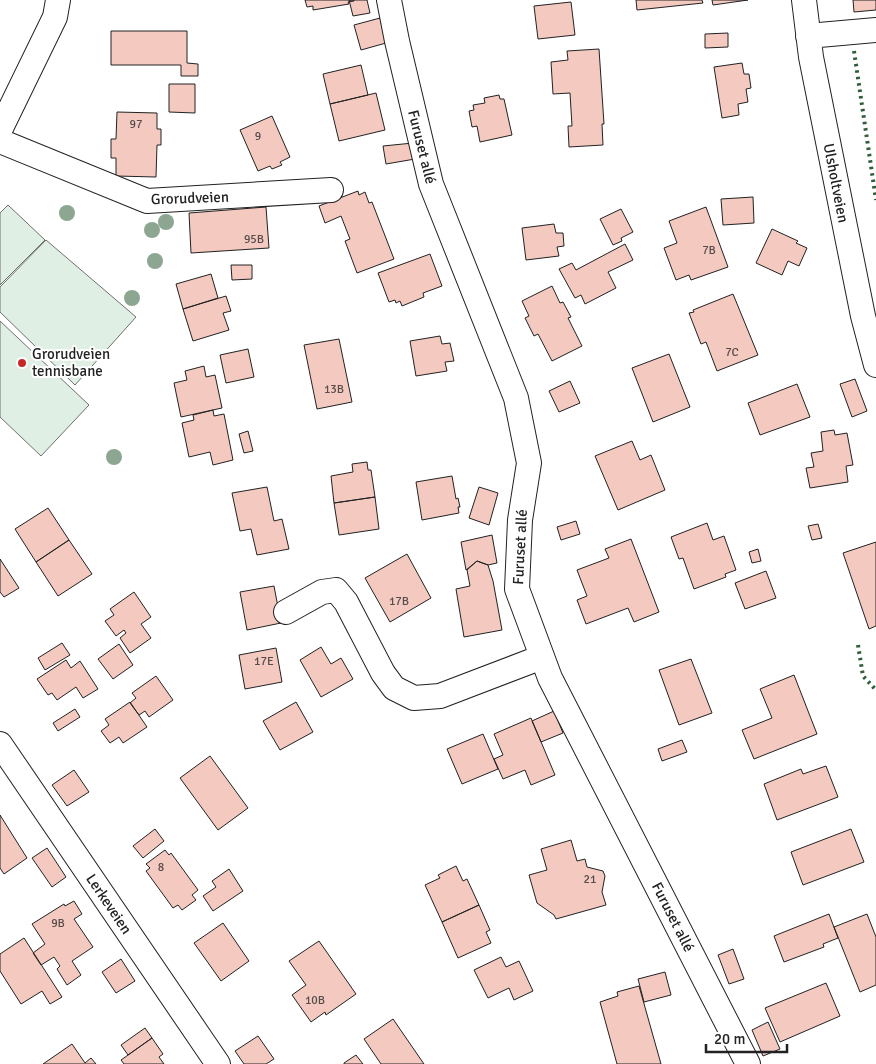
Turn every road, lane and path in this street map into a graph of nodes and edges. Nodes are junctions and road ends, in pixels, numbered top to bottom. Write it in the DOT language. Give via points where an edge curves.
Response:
graph roads {
  1 [pos="58,0"];
  2 [pos="389,0"];
  3 [pos="804,0"];
  4 [pos="876,30"];
  5 [pos="808,36"];
  6 [pos="0,130"];
  7 [pos="0,141"];
  8 [pos="331,190"];
  9 [pos="876,365"];
  10 [pos="286,612"];
  11 [pos="542,657"];
  12 [pos="0,744"];
  13 [pos="218,1064"];
  14 [pos="748,1064"];
  1 -- 6 [label="street" via="55,18"];
  2 -- 11 [label="street, Furuset allé" via="431,184 516,398 529,462 520,520 517,589"];
  3 -- 5 [label="street, Ulsholtveien"];
  4 -- 5 [label="street"];
  5 -- 9 [label="street, Ulsholtveien" via="859,298"];
  7 -- 8 [label="street, Grorudveien" via="147,201"];
  10 -- 11 [label="street" via="322,592 336,590 346,602 383,673 394,688 414,698 440,696"];
  11 -- 14 [label="street, Furuset allé"];
  12 -- 13 [label="street, Lerkeveien"];
}
